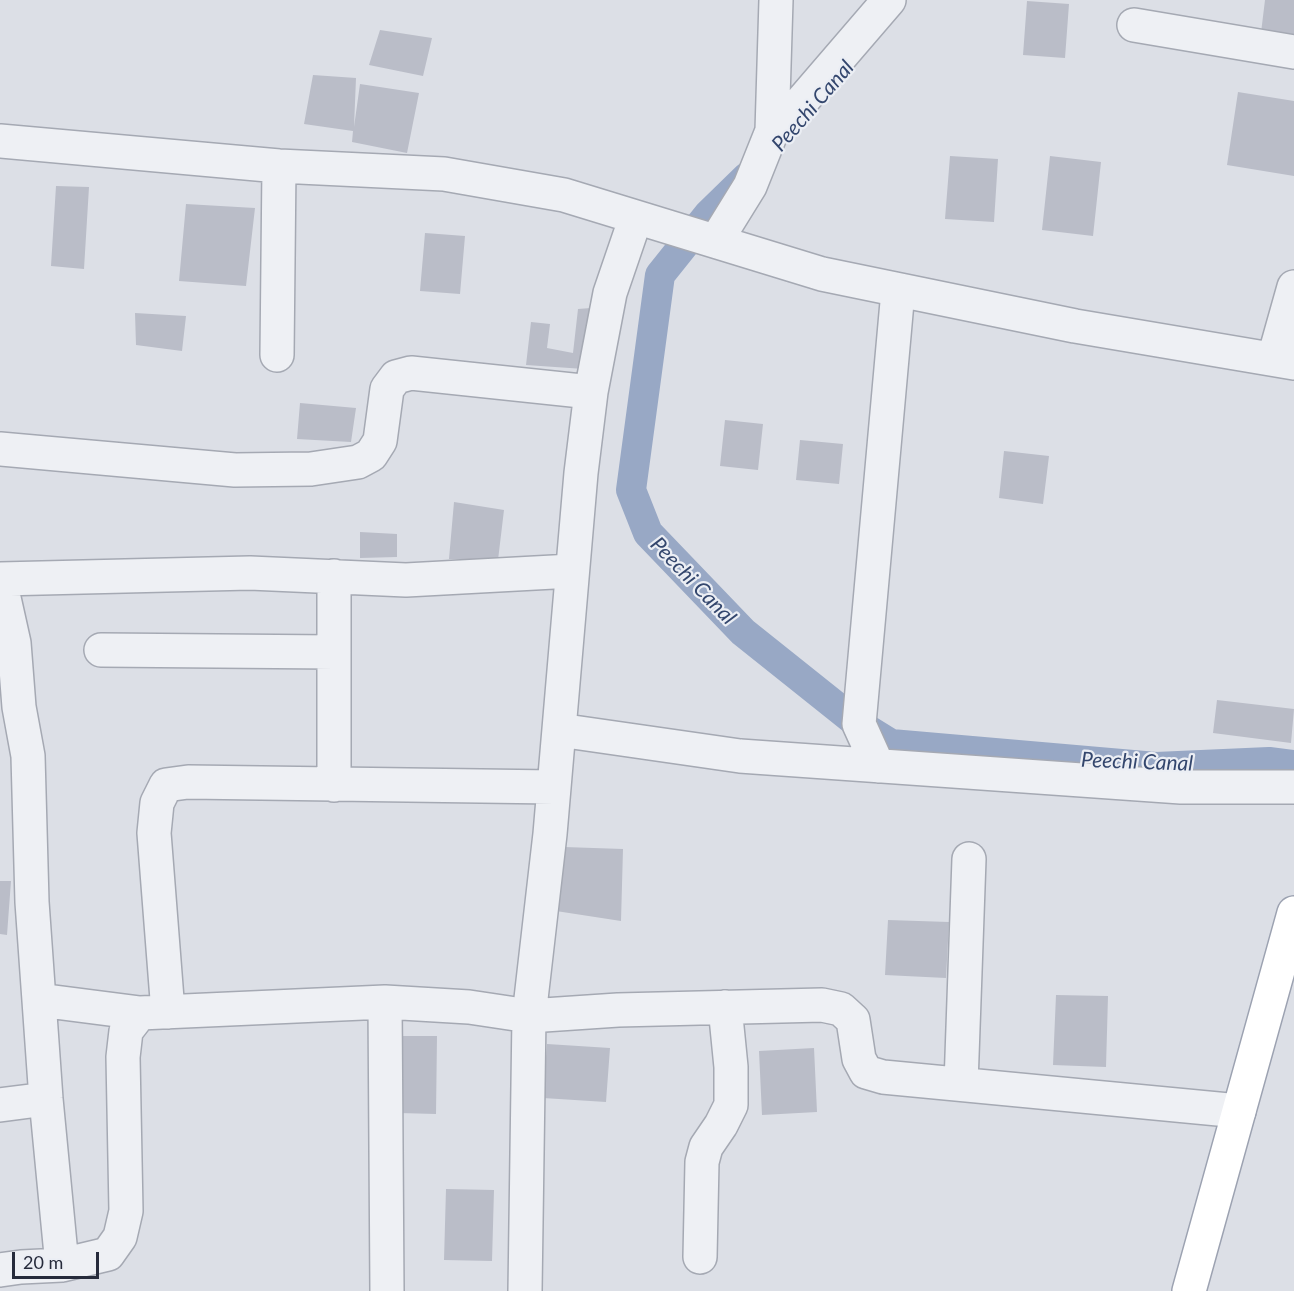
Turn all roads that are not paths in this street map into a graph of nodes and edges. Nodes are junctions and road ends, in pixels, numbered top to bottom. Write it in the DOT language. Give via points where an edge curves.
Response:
graph roads {
  1 [pos="776,0"];
  2 [pos="889,0"];
  3 [pos="1134,25"];
  4 [pos="1294,52"];
  5 [pos="0,141"];
  6 [pos="767,141"];
  7 [pos="279,166"];
  8 [pos="636,217"];
  9 [pos="714,240"];
  10 [pos="1294,287"];
  11 [pos="898,291"];
  12 [pos="277,355"];
  13 [pos="1284,360"];
  14 [pos="591,392"];
  15 [pos="0,449"];
  16 [pos="572,571"];
  17 [pos="334,576"];
  18 [pos="0,580"];
  19 [pos="101,650"];
  20 [pos="334,652"];
  21 [pos="9,707"];
  22 [pos="559,730"];
  23 [pos="878,766"];
  24 [pos="334,785"];
  25 [pos="554,787"];
  26 [pos="1294,787"];
  27 [pos="969,859"];
  28 [pos="1294,913"];
  29 [pos="1287,961"];
  30 [pos="39,1000"];
  31 [pos="385,1002"];
  32 [pos="725,1007"];
  33 [pos="154,1012"];
  34 [pos="529,1016"];
  35 [pos="961,1084"];
  36 [pos="46,1099"];
  37 [pos="0,1105"];
  38 [pos="1239,1111"];
  39 [pos="700,1257"];
  40 [pos="62,1265"];
  41 [pos="0,1270"];
  42 [pos="387,1291"];
  43 [pos="525,1291"];
  44 [pos="1189,1291"];
  1 -- 6 [label="street"];
  2 -- 6 [label="street"];
  3 -- 4 [label="street"];
  5 -- 7 [label="street"];
  6 -- 9 [label="street" via="750,186"];
  7 -- 8 [label="street" via="444,174 564,195"];
  7 -- 12 [label="street"];
  8 -- 9 [label="street"];
  8 -- 14 [label="street" via="610,293"];
  9 -- 11 [label="street" via="822,274"];
  10 -- 13 [label="street"];
  11 -- 13 [label="street" via="1075,326"];
  11 -- 23 [label="street" via="859,724"];
  14 -- 15 [label="street" via="411,373 396,377 387,389 380,441 371,455 358,462 311,469 235,470"];
  14 -- 16 [label="street"];
  16 -- 17 [label="street" via="406,579"];
  16 -- 22 [label="street"];
  17 -- 18 [label="street" via="250,573"];
  17 -- 20 [label="street"];
  18 -- 21 [label="street" via="14,643"];
  19 -- 20 [label="street"];
  20 -- 24 [label="street"];
  21 -- 30 [label="street" via="28,756"];
  22 -- 23 [label="street" via="740,756"];
  22 -- 25 [label="street"];
  23 -- 26 [label="street" via="1181,788"];
  24 -- 25 [label="street"];
  24 -- 33 [label="street" via="166,785 157,803 154,833"];
  25 -- 34 [label="street"];
  27 -- 35 [label="street"];
  28 -- 29 [label="main road"];
  29 -- 38 [label="main road"];
  30 -- 33 [label="street"];
  30 -- 36 [label="street"];
  31 -- 33 [label="street"];
  31 -- 34 [label="street" via="469,1007"];
  31 -- 42 [label="street"];
  32 -- 34 [label="street"];
  32 -- 35 [label="street" via="822,1005 841,1009 853,1020 859,1059 866,1072"];
  32 -- 39 [label="street" via="731,1105 706,1147 702,1162"];
  33 -- 40 [label="street" via="126,1030 126,1211 120,1237 108,1254"];
  34 -- 43 [label="street"];
  35 -- 38 [label="street"];
  36 -- 37 [label="street"];
  36 -- 40 [label="street"];
  38 -- 44 [label="main road"];
  40 -- 41 [label="street"];
}
